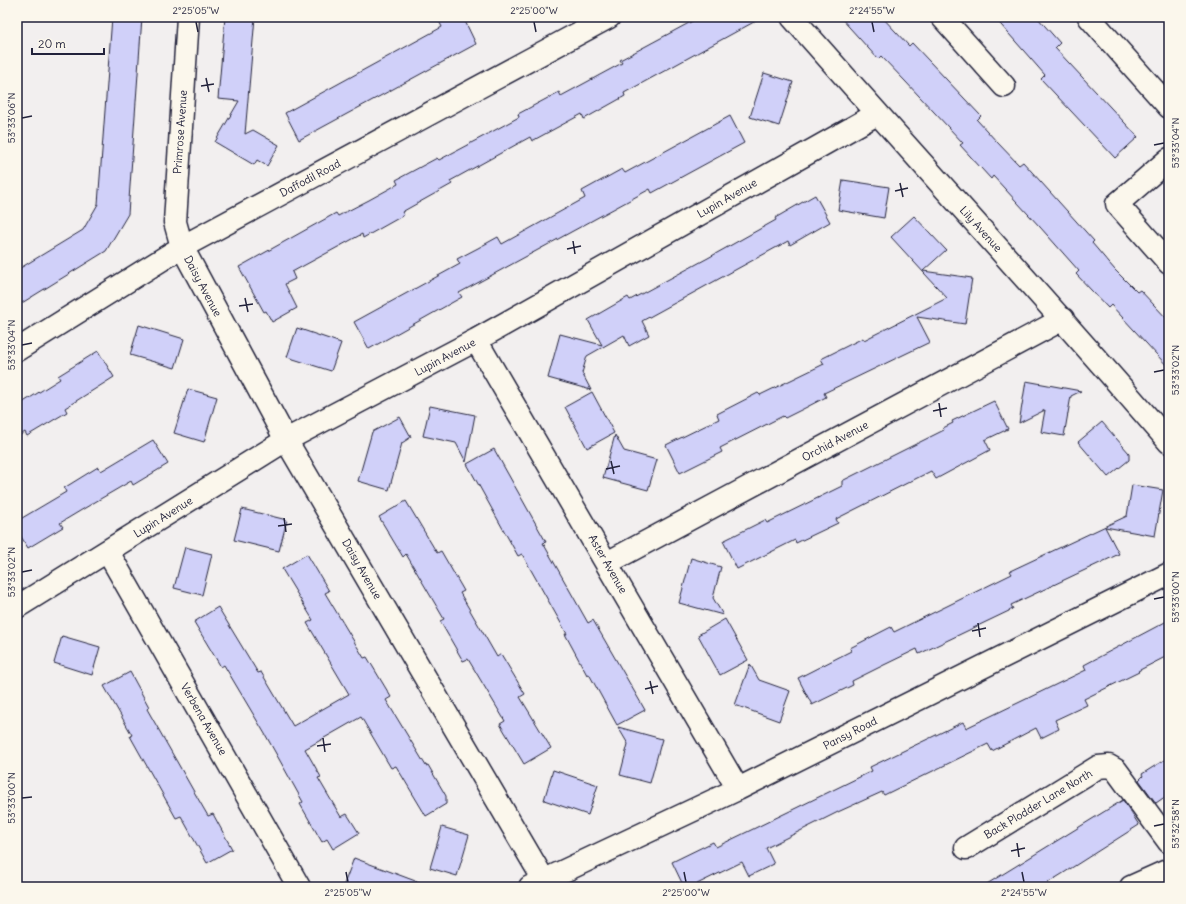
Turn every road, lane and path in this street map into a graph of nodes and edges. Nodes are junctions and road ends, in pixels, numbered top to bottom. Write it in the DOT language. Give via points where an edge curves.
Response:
graph roads {
  1 [pos="188,17"];
  2 [pos="609,17"];
  3 [pos="792,17"];
  4 [pos="942,17"];
  5 [pos="1089,17"];
  6 [pos="1004,86"];
  7 [pos="1169,106"];
  8 [pos="877,114"];
  9 [pos="1169,159"];
  10 [pos="182,247"];
  11 [pos="1169,262"];
  12 [pos="1063,319"];
  13 [pos="476,340"];
  14 [pos="17,350"];
  15 [pos="286,440"];
  16 [pos="1169,442"];
  17 [pos="108,552"];
  18 [pos="607,563"];
  19 [pos="1169,574"];
  20 [pos="17,607"];
  21 [pos="738,789"];
  22 [pos="1169,842"];
  23 [pos="966,848"];
  24 [pos="1169,870"];
  25 [pos="541,885"];
  26 [pos="300,887"];
  27 [pos="1131,887"];
  1 -- 10 [label="street, Primrose Avenue" via="175,222"];
  2 -- 10 [label="street, Daffodil Road"];
  3 -- 8 [label="street, Lily Avenue"];
  4 -- 6 [label="street"];
  5 -- 7 [label="street"];
  8 -- 12 [label="street, Lily Avenue"];
  8 -- 13 [label="street, Lupin Avenue"];
  9 -- 11 [label="street" via="1117,204"];
  10 -- 14 [label="street, Daffodil Road"];
  10 -- 15 [label="street, Daisy Avenue"];
  12 -- 16 [label="street, Lily Avenue"];
  12 -- 18 [label="street, Orchid Avenue"];
  13 -- 15 [label="street, Lupin Avenue"];
  13 -- 18 [label="street, Aster Avenue"];
  15 -- 17 [label="street, Lupin Avenue"];
  15 -- 25 [label="street, Daisy Avenue"];
  17 -- 20 [label="street, Lupin Avenue"];
  17 -- 26 [label="street, Verbena Avenue"];
  18 -- 21 [label="street, Aster Avenue"];
  19 -- 21 [label="street, Pansy Road"];
  21 -- 25 [label="street, Pansy Road"];
  22 -- 23 [label="street, Back Plodder Lane North" via="1116,770 1109,766 1098,768"];
  24 -- 27 [label="street"];
}
